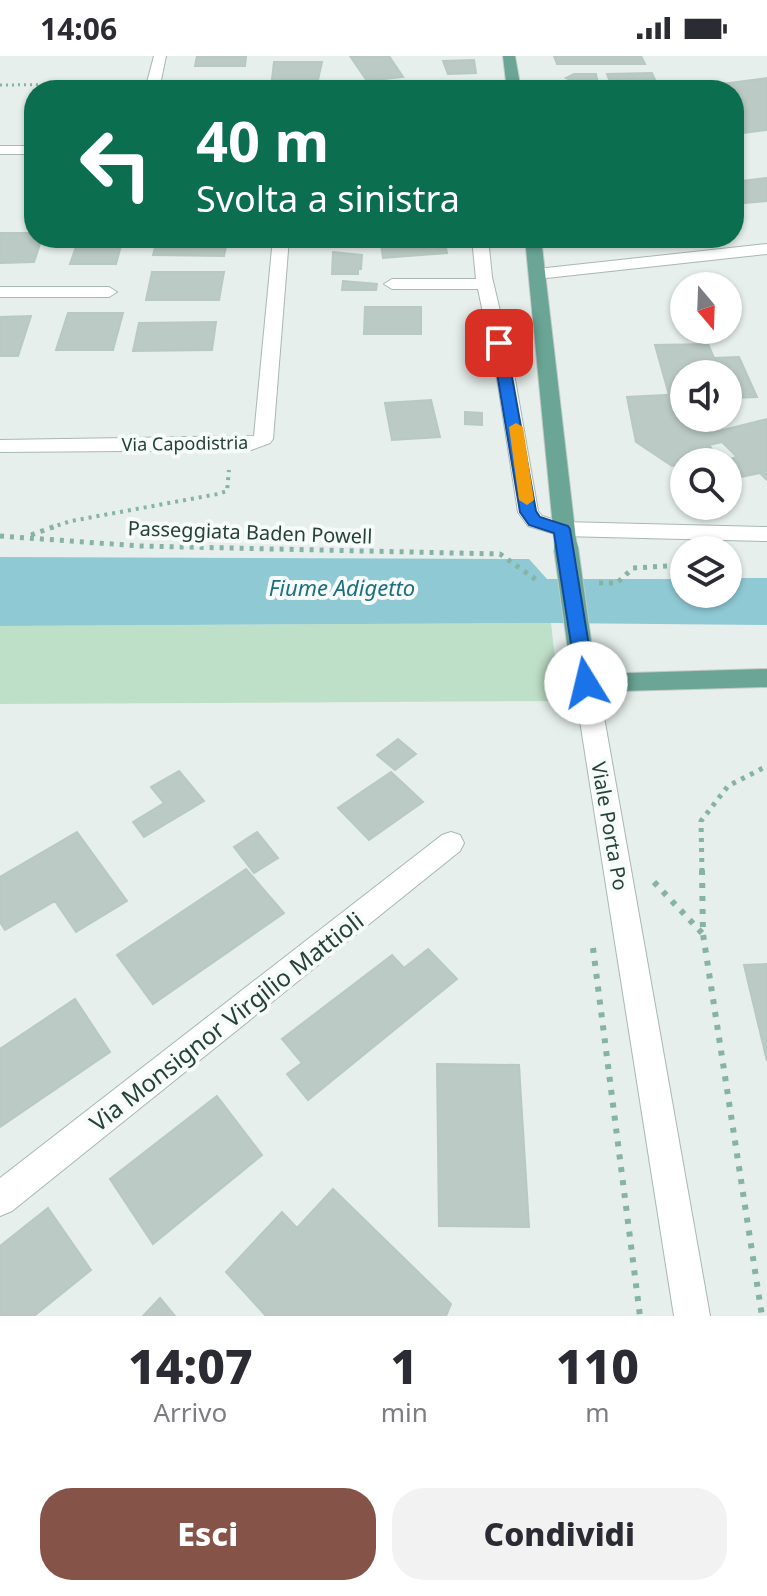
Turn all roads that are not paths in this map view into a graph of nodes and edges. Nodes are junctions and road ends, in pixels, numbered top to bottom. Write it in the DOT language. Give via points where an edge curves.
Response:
graph roads {
  1 [pos="160,56"];
  2 [pos="509,56"];
  3 [pos="154,80"];
  4 [pos="513,80"];
  5 [pos="0,150"];
  6 [pos="24,150"];
  7 [pos="280,248"];
  8 [pos="481,248"];
  9 [pos="534,248"];
  10 [pos="767,249"];
  11 [pos="537,274"];
  12 [pos="392,284"];
  13 [pos="483,284"];
  14 [pos="0,292"];
  15 [pos="109,292"];
  16 [pos="0,446"];
  17 [pos="767,534"];
  18 [pos="564,539"];
  19 [pos="584,670"];
  20 [pos="767,678"];
  21 [pos="451,843"];
  22 [pos="0,1199"];
  23 [pos="692,1316"];
  1 -- 3 [label="street"];
  2 -- 4 [label="main road"];
  5 -- 6 [label="street"];
  7 -- 16 [label="street, Via Capodistria" via="263,439 251,444"];
  8 -- 13 [label="street"];
  9 -- 11 [label="main road, Viale Porta Po"];
  10 -- 11 [label="street"];
  11 -- 18 [label="main road, Viale Porta Po"];
  12 -- 13 [label="street"];
  13 -- 18 [label="street" via="516,426 528,512"];
  14 -- 15 [label="street"];
  17 -- 18 [label="street"];
  18 -- 19 [label="main road, Viale Porta Po, bridge"];
  19 -- 20 [label="main road"];
  19 -- 23 [label="street, Viale Porta Po"];
  21 -- 22 [label="street, Via Monsignor Virgilio Mattioli"];
}
